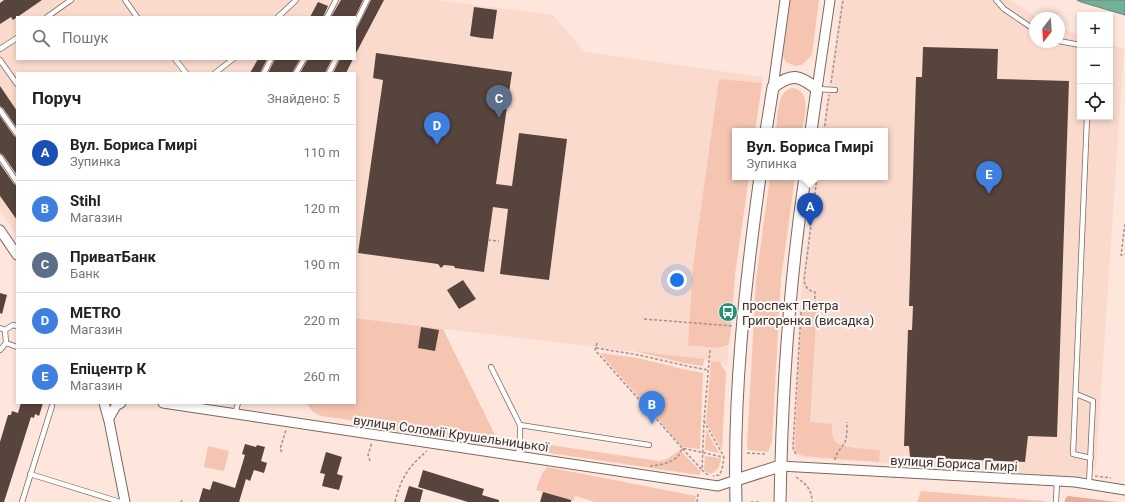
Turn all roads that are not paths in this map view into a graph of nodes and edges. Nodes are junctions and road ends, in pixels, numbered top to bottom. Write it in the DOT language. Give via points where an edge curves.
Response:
graph roads {
  1 [pos="71,0"];
  2 [pos="125,0"];
  3 [pos="296,0"];
  4 [pos="336,0"];
  5 [pos="367,0"];
  6 [pos="785,0"];
  7 [pos="830,0"];
  8 [pos="996,0"];
  9 [pos="48,16"];
  10 [pos="136,16"];
  11 [pos="279,16"];
  12 [pos="328,16"];
  13 [pos="356,22"];
  14 [pos="1029,26"];
  15 [pos="16,39"];
  16 [pos="1065,42"];
  17 [pos="1077,45"];
  18 [pos="0,49"];
  19 [pos="0,60"];
  20 [pos="176,60"];
  21 [pos="232,60"];
  22 [pos="270,60"];
  23 [pos="303,60"];
  24 [pos="336,60"];
  25 [pos="185,72"];
  26 [pos="216,72"];
  27 [pos="264,72"];
  28 [pos="297,72"];
  29 [pos="330,72"];
  30 [pos="16,83"];
  31 [pos="773,87"];
  32 [pos="817,89"];
  33 [pos="832,90"];
  34 [pos="0,110"];
  35 [pos="1087,120"];
  36 [pos="766,128"];
  37 [pos="811,128"];
  38 [pos="16,133"];
  39 [pos="0,157"];
  40 [pos="760,180"];
  41 [pos="805,180"];
  42 [pos="16,181"];
  43 [pos="0,230"];
  44 [pos="16,254"];
  45 [pos="16,326"];
  46 [pos="3,329"];
  47 [pos="6,343"];
  48 [pos="16,347"];
  49 [pos="0,350"];
  50 [pos="491,367"];
  51 [pos="1076,394"];
  52 [pos="104,404"];
  53 [pos="119,404"];
  54 [pos="170,404"];
  55 [pos="238,404"];
  56 [pos="52,406"];
  57 [pos="235,414"];
  58 [pos="109,418"];
  59 [pos="520,425"];
  60 [pos="649,445"];
  61 [pos="518,456"];
  62 [pos="1091,458"];
  63 [pos="780,466"];
  64 [pos="30,474"];
  65 [pos="736,480"];
  66 [pos="1057,481"];
  67 [pos="1089,484"];
  68 [pos="1125,490"];
  69 [pos="22,502"];
  70 [pos="120,502"];
  71 [pos="125,502"];
  72 [pos="736,502"];
  73 [pos="780,502"];
  74 [pos="1056,502"];
  1 -- 9 [label="lane"];
  2 -- 10 [label="lane"];
  3 -- 11 [label="lane"];
  4 -- 12 [label="lane"];
  5 -- 13 [label="lane"];
  6 -- 31 [label="street"];
  7 -- 32 [label="street"];
  8 -- 14 [label="lane" via="1004,9"];
  15 -- 18 [label="lane"];
  16 -- 17 [label="lane"];
  19 -- 30 [label="lane"];
  20 -- 25 [label="lane"];
  21 -- 26 [label="lane"];
  22 -- 27 [label="lane"];
  23 -- 28 [label="lane"];
  24 -- 29 [label="lane"];
  31 -- 32 [label="street" via="786,78 793,77 808,82"];
  31 -- 36 [label="street"];
  32 -- 33 [label="lane"];
  32 -- 37 [label="street"];
  34 -- 38 [label="lane"];
  35 -- 51 [label="lane"];
  39 -- 42 [label="lane"];
  40 -- 65 [label="street" via="742,327 735,447"];
  41 -- 63 [label="street" via="792,279"];
  43 -- 44 [label="street"];
  45 -- 46 [label="lane"];
  46 -- 47 [label="lane"];
  47 -- 48 [label="lane"];
  47 -- 49 [label="lane"];
  50 -- 59 [label="lane"];
  51 -- 62 [label="lane" via="1094,401"];
  51 -- 62 [label="lane" via="1073,454"];
  52 -- 58 [label="street"];
  53 -- 58 [label="street"];
  54 -- 57 [label="street, вулиця Соломії Крушельницької"];
  55 -- 57 [label="lane"];
  56 -- 64 [label="lane"];
  57 -- 61 [label="street, вулиця Соломії Крушельницької"];
  58 -- 71 [label="street"];
  59 -- 60 [label="lane"];
  59 -- 61 [label="lane"];
  61 -- 65 [label="street, вулиця Соломії Крушельницької" via="718,486"];
  62 -- 67 [label="lane"];
  63 -- 65 [label="street"];
  63 -- 66 [label="street, вулиця Бориса Гмирі"];
  63 -- 73 [label="street"];
  64 -- 69 [label="lane"];
  64 -- 70 [label="lane"];
  65 -- 72 [label="street"];
  66 -- 67 [label="street, вулиця Бориса Гмирі"];
  66 -- 74 [label="lane"];
  67 -- 68 [label="street, вулиця Бориса Гмирі"];
}
